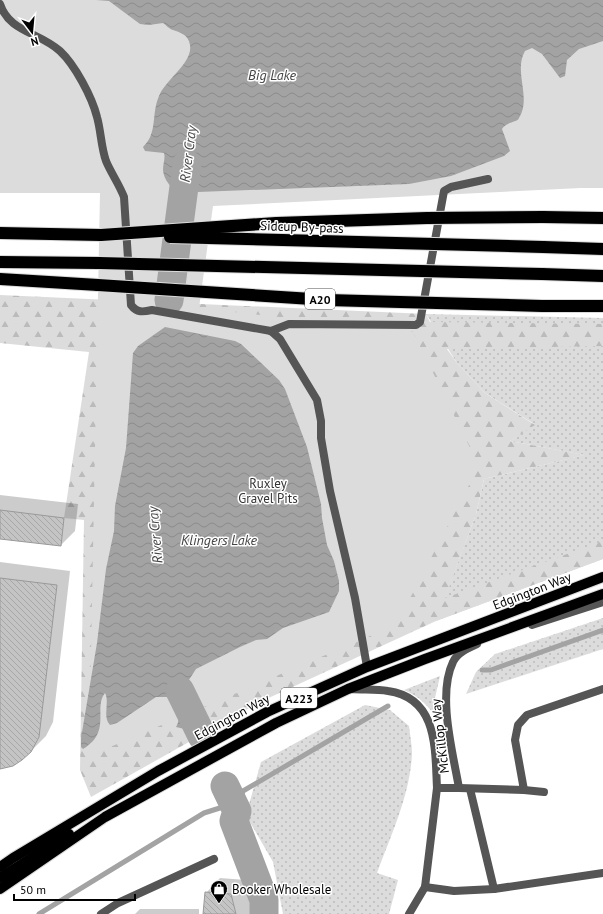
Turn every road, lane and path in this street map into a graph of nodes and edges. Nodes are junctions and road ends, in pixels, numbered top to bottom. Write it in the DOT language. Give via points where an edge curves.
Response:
graph roads {
  1 [pos="0,4"];
  2 [pos="488,179"];
  3 [pos="603,218"];
  4 [pos="0,233"];
  5 [pos="101,235"];
  6 [pos="603,249"];
  7 [pos="0,262"];
  8 [pos="603,276"];
  9 [pos="0,278"];
  10 [pos="603,306"];
  11 [pos="271,331"];
  12 [pos="603,577"];
  13 [pos="603,594"];
  14 [pos="603,602"];
  15 [pos="367,667"];
  16 [pos="348,689"];
  17 [pos="603,689"];
  18 [pos="437,788"];
  19 [pos="459,788"];
  20 [pos="470,789"];
  21 [pos="524,790"];
  22 [pos="544,792"];
  23 [pos="105,817"];
  24 [pos="13,858"];
  25 [pos="214,859"];
  26 [pos="0,863"];
  27 [pos="0,867"];
  28 [pos="603,873"];
  29 [pos="0,878"];
  30 [pos="424,887"];
  31 [pos="0,889"];
  32 [pos="494,889"];
  33 [pos="101,914"];
  34 [pos="408,914"];
  1 -- 11 [label="street" via="8,20 61,52 80,78 96,112 107,162 124,197 131,305 135,310 152,310"];
  2 -- 11 [label="street" via="451,187 444,191 420,322 416,325 289,324"];
  3 -- 5 [label="highway, bridge" via="427,218 276,223"];
  4 -- 5 [label="highway, Sidcup By-pass"];
  5 -- 6 [label="highway, Sidcup By-pass, bridge"];
  7 -- 8 [label="highway, bridge"];
  9 -- 10 [label="highway, A20, bridge" via="327,300"];
  11 -- 15 [label="street" via="280,340 317,400 330,491 355,598"];
  12 -- 15 [label="main road, Edgington Way / A223"];
  13 -- 16 [label="main road, Edgington Way / A223"];
  14 -- 19 [label="street, McKillop Way" via="474,646 453,661 448,678 447,711"];
  15 -- 24 [label="main road, Edgington Way / A223" via="267,712 124,791"];
  16 -- 18 [label="street, McKillop Way" via="388,691 413,700 427,718 434,738"];
  16 -- 23 [label="main road, Edgington Way / A223" via="251,737"];
  17 -- 21 [label="street" via="527,715 518,726 515,740"];
  18 -- 19 [label="street, McKillop Way"];
  18 -- 30 [label="street"];
  19 -- 20 [label="street"];
  20 -- 21 [label="street"];
  20 -- 32 [label="street"];
  21 -- 22 [label="street"];
  23 -- 29 [label="main road, Edgington Way / A223" via="98,815"];
  23 -- 31 [label="main road, Edgington Way / A223"];
  24 -- 26 [label="street"];
  24 -- 27 [label="main road, Edgington Way / A223"];
  25 -- 33 [label="street" via="118,903"];
  28 -- 32 [label="street"];
  30 -- 32 [label="street" via="454,891"];
  30 -- 34 [label="street"];
}
